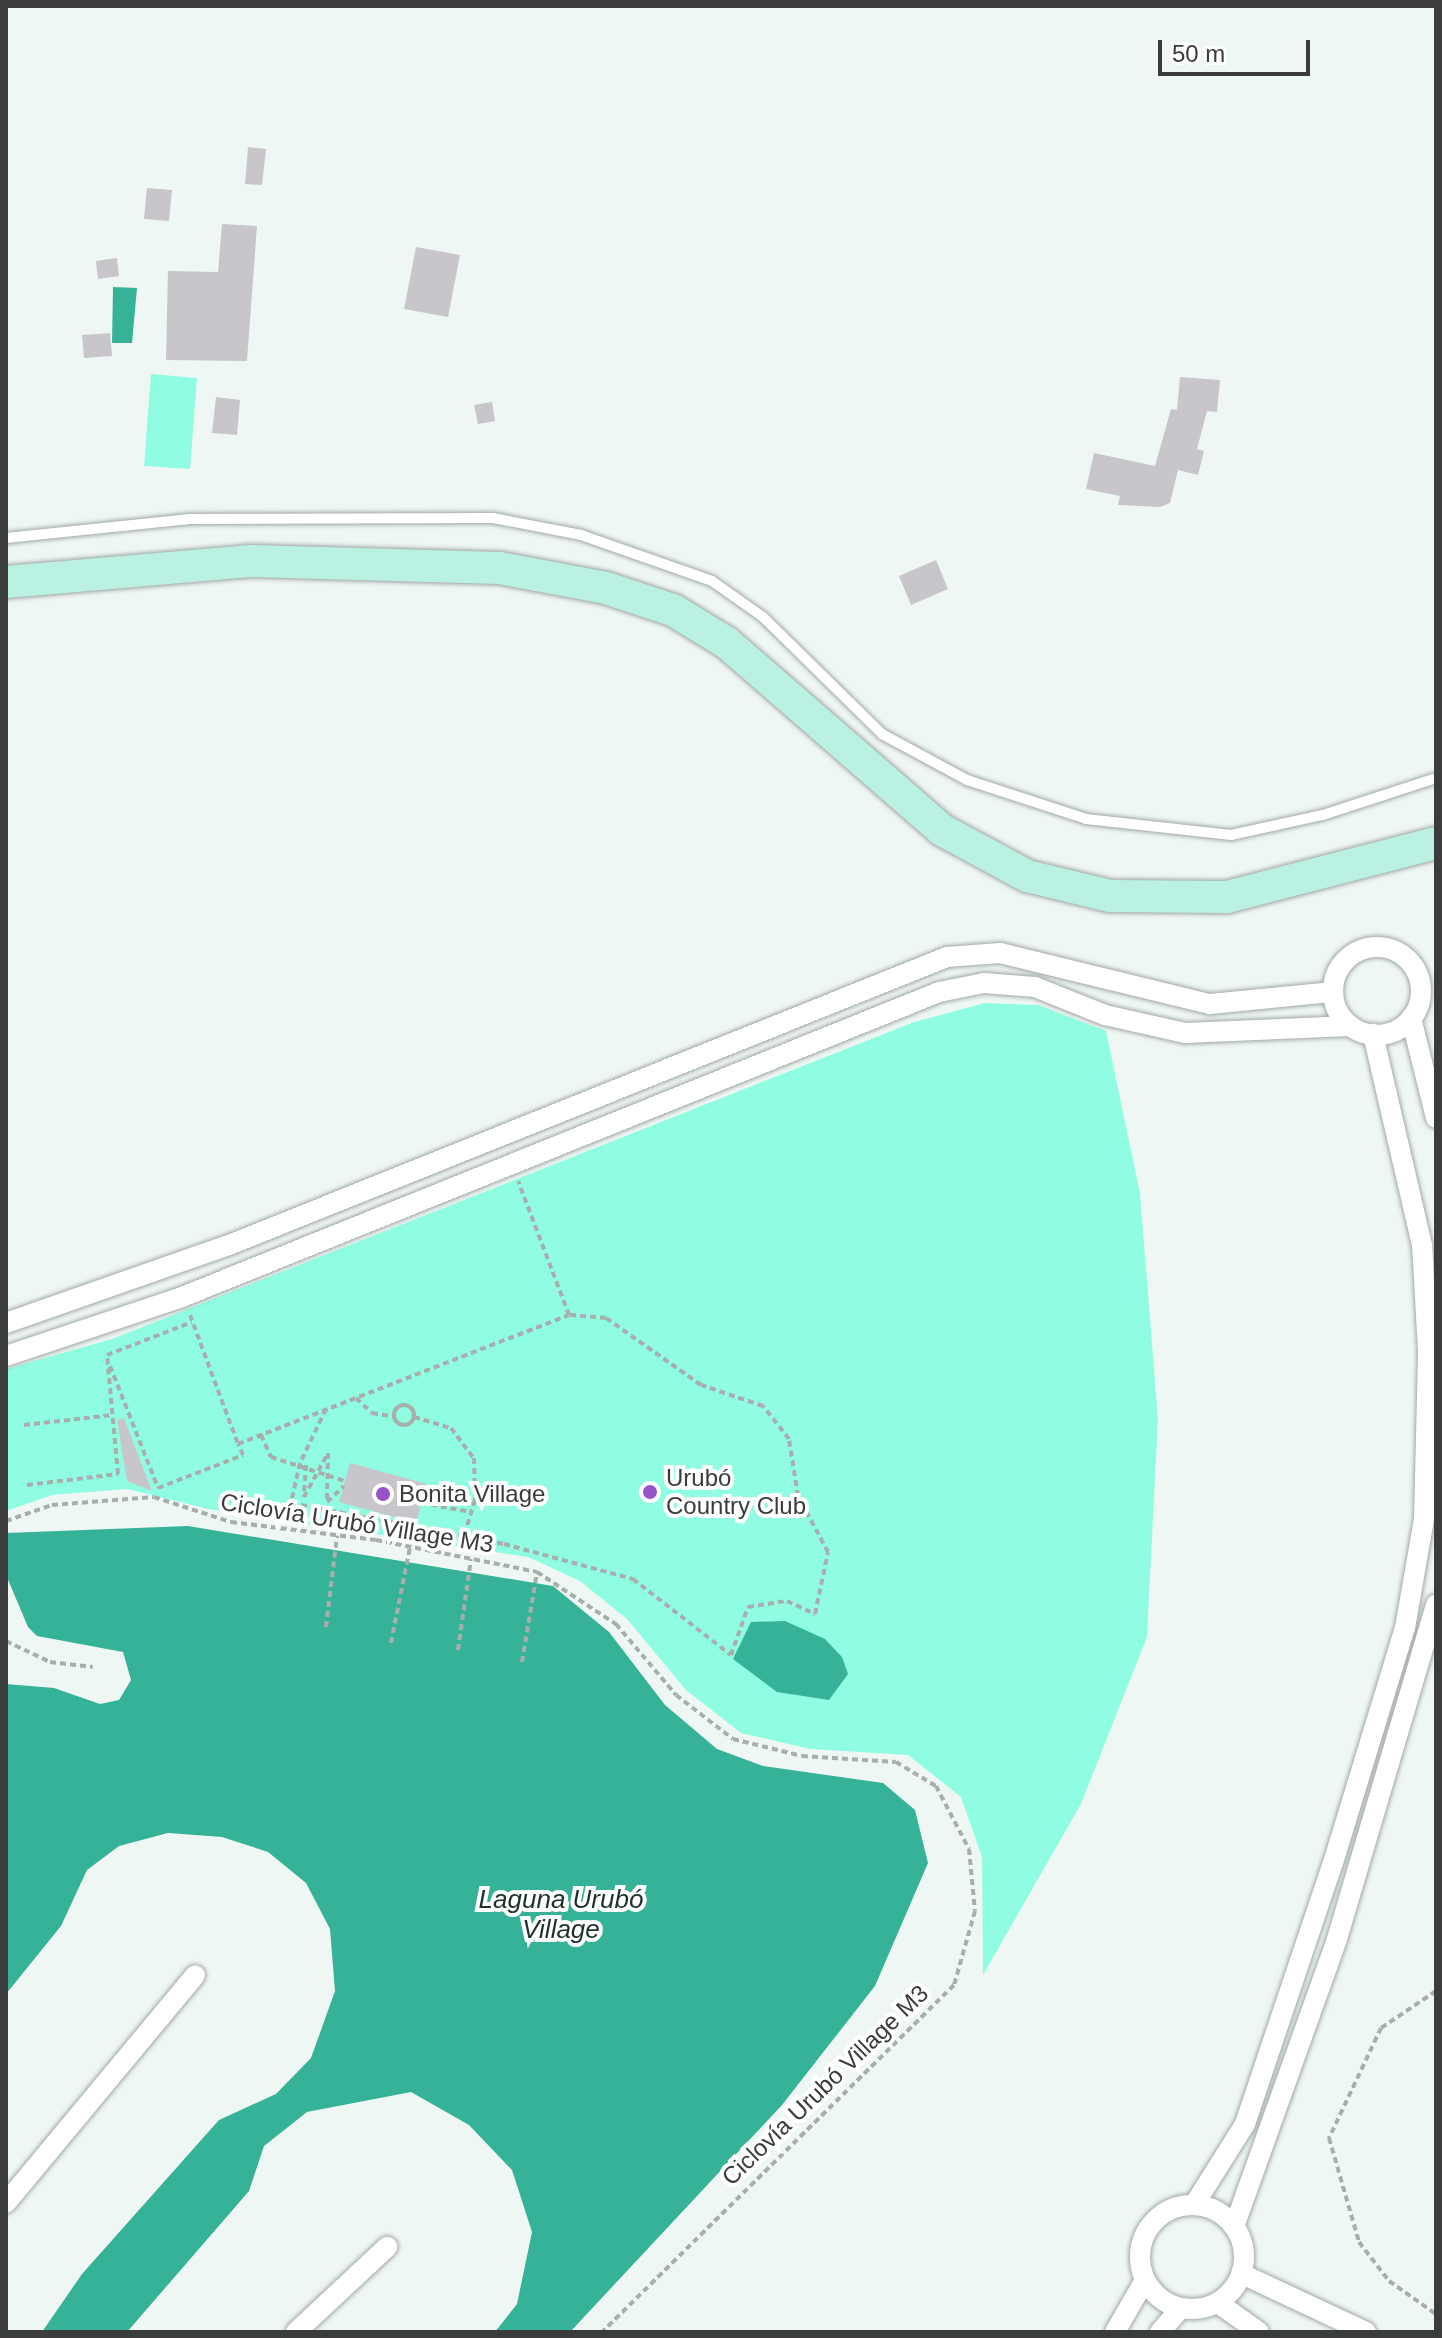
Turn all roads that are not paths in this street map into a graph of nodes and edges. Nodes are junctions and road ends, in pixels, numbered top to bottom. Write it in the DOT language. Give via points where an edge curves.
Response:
graph roads {
  1 [pos="6,538"];
  2 [pos="6,582"];
  3 [pos="1436,778"];
  4 [pos="1436,843"];
  5 [pos="984,954"];
  6 [pos="984,983"];
  7 [pos="1333,992"];
  8 [pos="1411,1018"];
  9 [pos="1351,1026"];
  10 [pos="1373,1034"];
  11 [pos="1436,1118"];
  12 [pos="229,1245"];
  13 [pos="240,1274"];
  14 [pos="6,1323"];
  15 [pos="1432,1351"];
  16 [pos="6,1356"];
  17 [pos="1436,1604"];
  18 [pos="195,1975"];
  19 [pos="6,2203"];
  20 [pos="1194,2205"];
  21 [pos="1234,2227"];
  22 [pos="387,2247"];
  23 [pos="1242,2274"];
  24 [pos="1145,2280"];
  25 [pos="1218,2303"];
  26 [pos="1180,2309"];
  27 [pos="296,2332"];
  28 [pos="1115,2332"];
  29 [pos="1160,2332"];
  30 [pos="1259,2332"];
  31 [pos="1366,2332"];
  1 -- 3 [label="lane" via="190,519 493,518 581,535 712,581 763,617 882,734 967,780 1086,819 1231,835 1323,815"];
  2 -- 4 [label="main road" via="252,561 500,568 606,588 673,610 727,643 942,830 1027,876 1110,896 1227,897"];
  5 -- 6 [label="street"];
  5 -- 7 [label="street" via="1056,963 1210,1004"];
  5 -- 12 [label="street" via="947,957"];
  6 -- 9 [label="street" via="1035,987 1105,1015 1185,1033"];
  6 -- 13 [label="street" via="939,992"];
  7 -- 8 [label="street" via="1354,954 1398,952 1421,990"];
  7 -- 9 [label="street"];
  8 -- 10 [label="street"];
  8 -- 11 [label="street"];
  9 -- 10 [label="street"];
  10 -- 15 [label="street" via="1422,1245"];
  12 -- 13 [label="street"];
  12 -- 14 [label="street"];
  13 -- 16 [label="street"];
  15 -- 20 [label="street" via="1424,1519 1405,1628 1245,2124"];
  17 -- 21 [label="street" via="1337,1939 1274,2133"];
  18 -- 19 [label="street"];
  20 -- 21 [label="street"];
  20 -- 24 [label="street" via="1158,2217 1145,2232 1139,2251"];
  21 -- 23 [label="street" via="1245,2255"];
  22 -- 27 [label="street"];
  23 -- 25 [label="street"];
  23 -- 31 [label="street"];
  24 -- 26 [label="street"];
  24 -- 28 [label="street"];
  25 -- 26 [label="street"];
  25 -- 30 [label="street"];
  26 -- 29 [label="street"];
}
